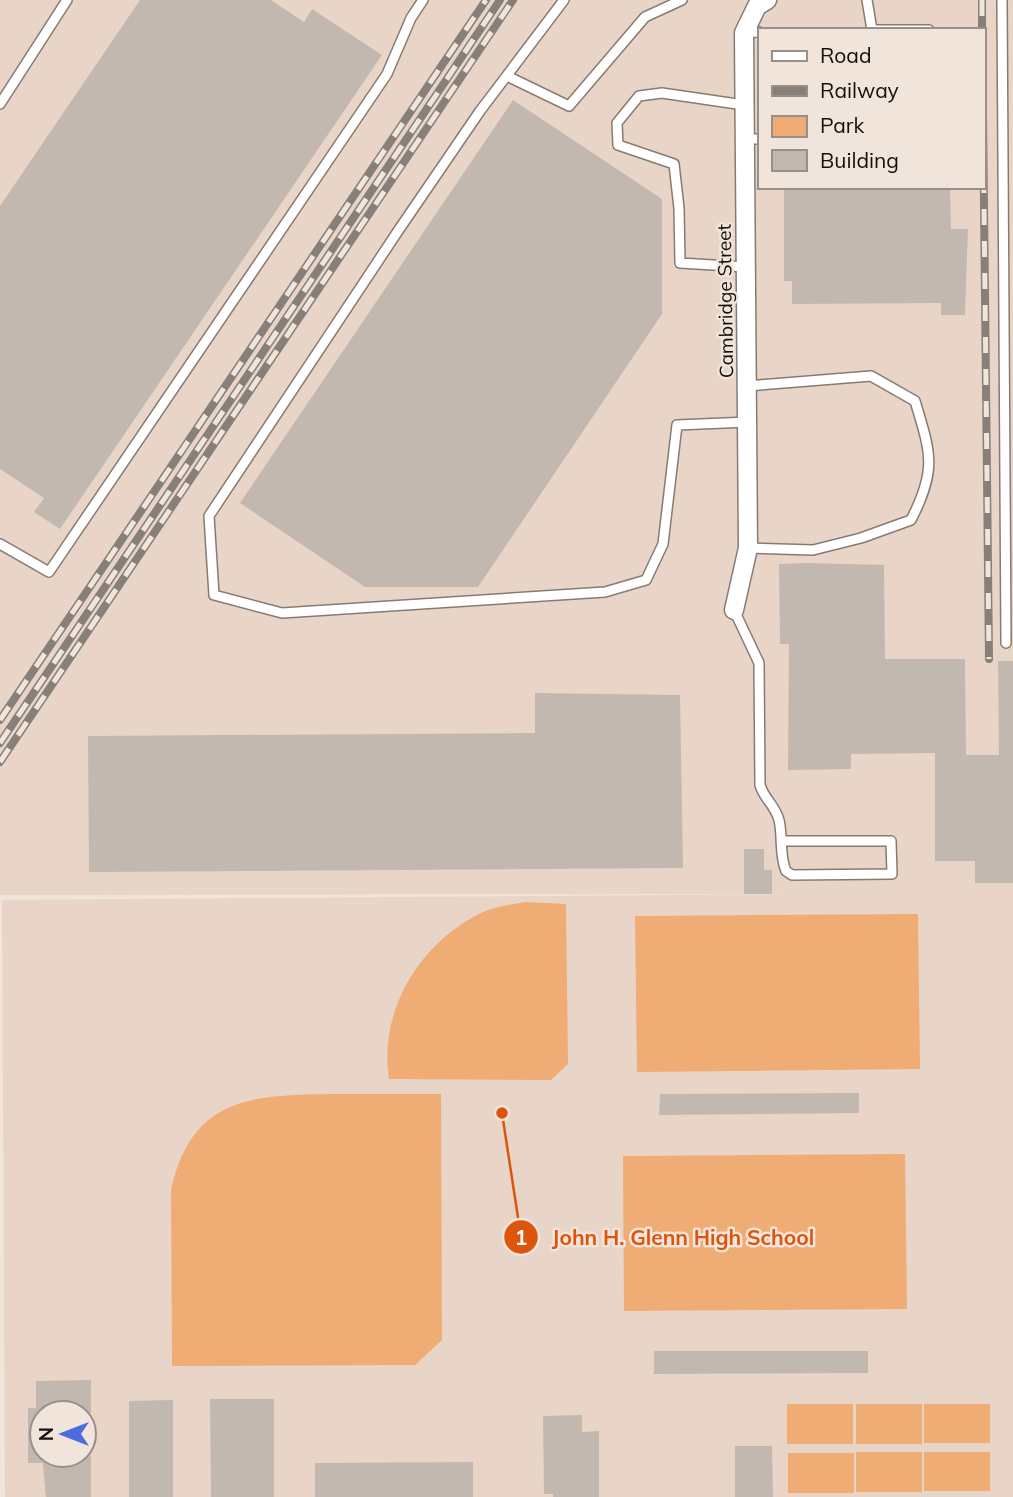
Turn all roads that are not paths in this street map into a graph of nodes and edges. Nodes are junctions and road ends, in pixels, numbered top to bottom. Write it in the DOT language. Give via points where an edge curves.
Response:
graph roads {
  1 [pos="67,0"];
  2 [pos="423,0"];
  3 [pos="564,0"];
  4 [pos="682,0"];
  5 [pos="767,0"];
  6 [pos="867,0"];
  7 [pos="1002,0"];
  8 [pos="872,28"];
  9 [pos="751,32"];
  10 [pos="507,76"];
  11 [pos="0,104"];
  12 [pos="744,105"];
  13 [pos="752,139"];
  14 [pos="746,267"];
  15 [pos="747,386"];
  16 [pos="748,422"];
  17 [pos="0,544"];
  18 [pos="748,548"];
  19 [pos="734,610"];
  20 [pos="1006,643"];
  21 [pos="781,841"];
  1 -- 11 [label="lane"];
  2 -- 17 [label="lane" via="387,74 49,572"];
  3 -- 10 [label="lane"];
  4 -- 10 [label="lane" via="645,17 569,106"];
  5 -- 9 [label="street, Cambridge Street" via="757,6"];
  6 -- 8 [label="lane"];
  7 -- 20 [label="lane"];
  9 -- 12 [label="street, Cambridge Street"];
  10 -- 16 [label="lane" via="209,516 214,595 282,613 605,592 646,580 663,544 677,425"];
  12 -- 13 [label="street, Cambridge Street"];
  12 -- 14 [label="lane" via="662,93 639,96 617,123 618,145 674,164 680,263"];
  13 -- 14 [label="street, Cambridge Street"];
  14 -- 15 [label="street, Cambridge Street"];
  15 -- 16 [label="street, Cambridge Street"];
  15 -- 18 [label="lane" via="871,376 915,401 930,451 928,488 911,520 813,550"];
  16 -- 18 [label="street, Cambridge Street"];
  18 -- 19 [label="street, Cambridge Street"];
  19 -- 21 [label="lane" via="760,663 760,785 763,796 774,806"];
  21 -- 21 [label="lane" via="783,864 792,875 892,874 891,841"];
}
